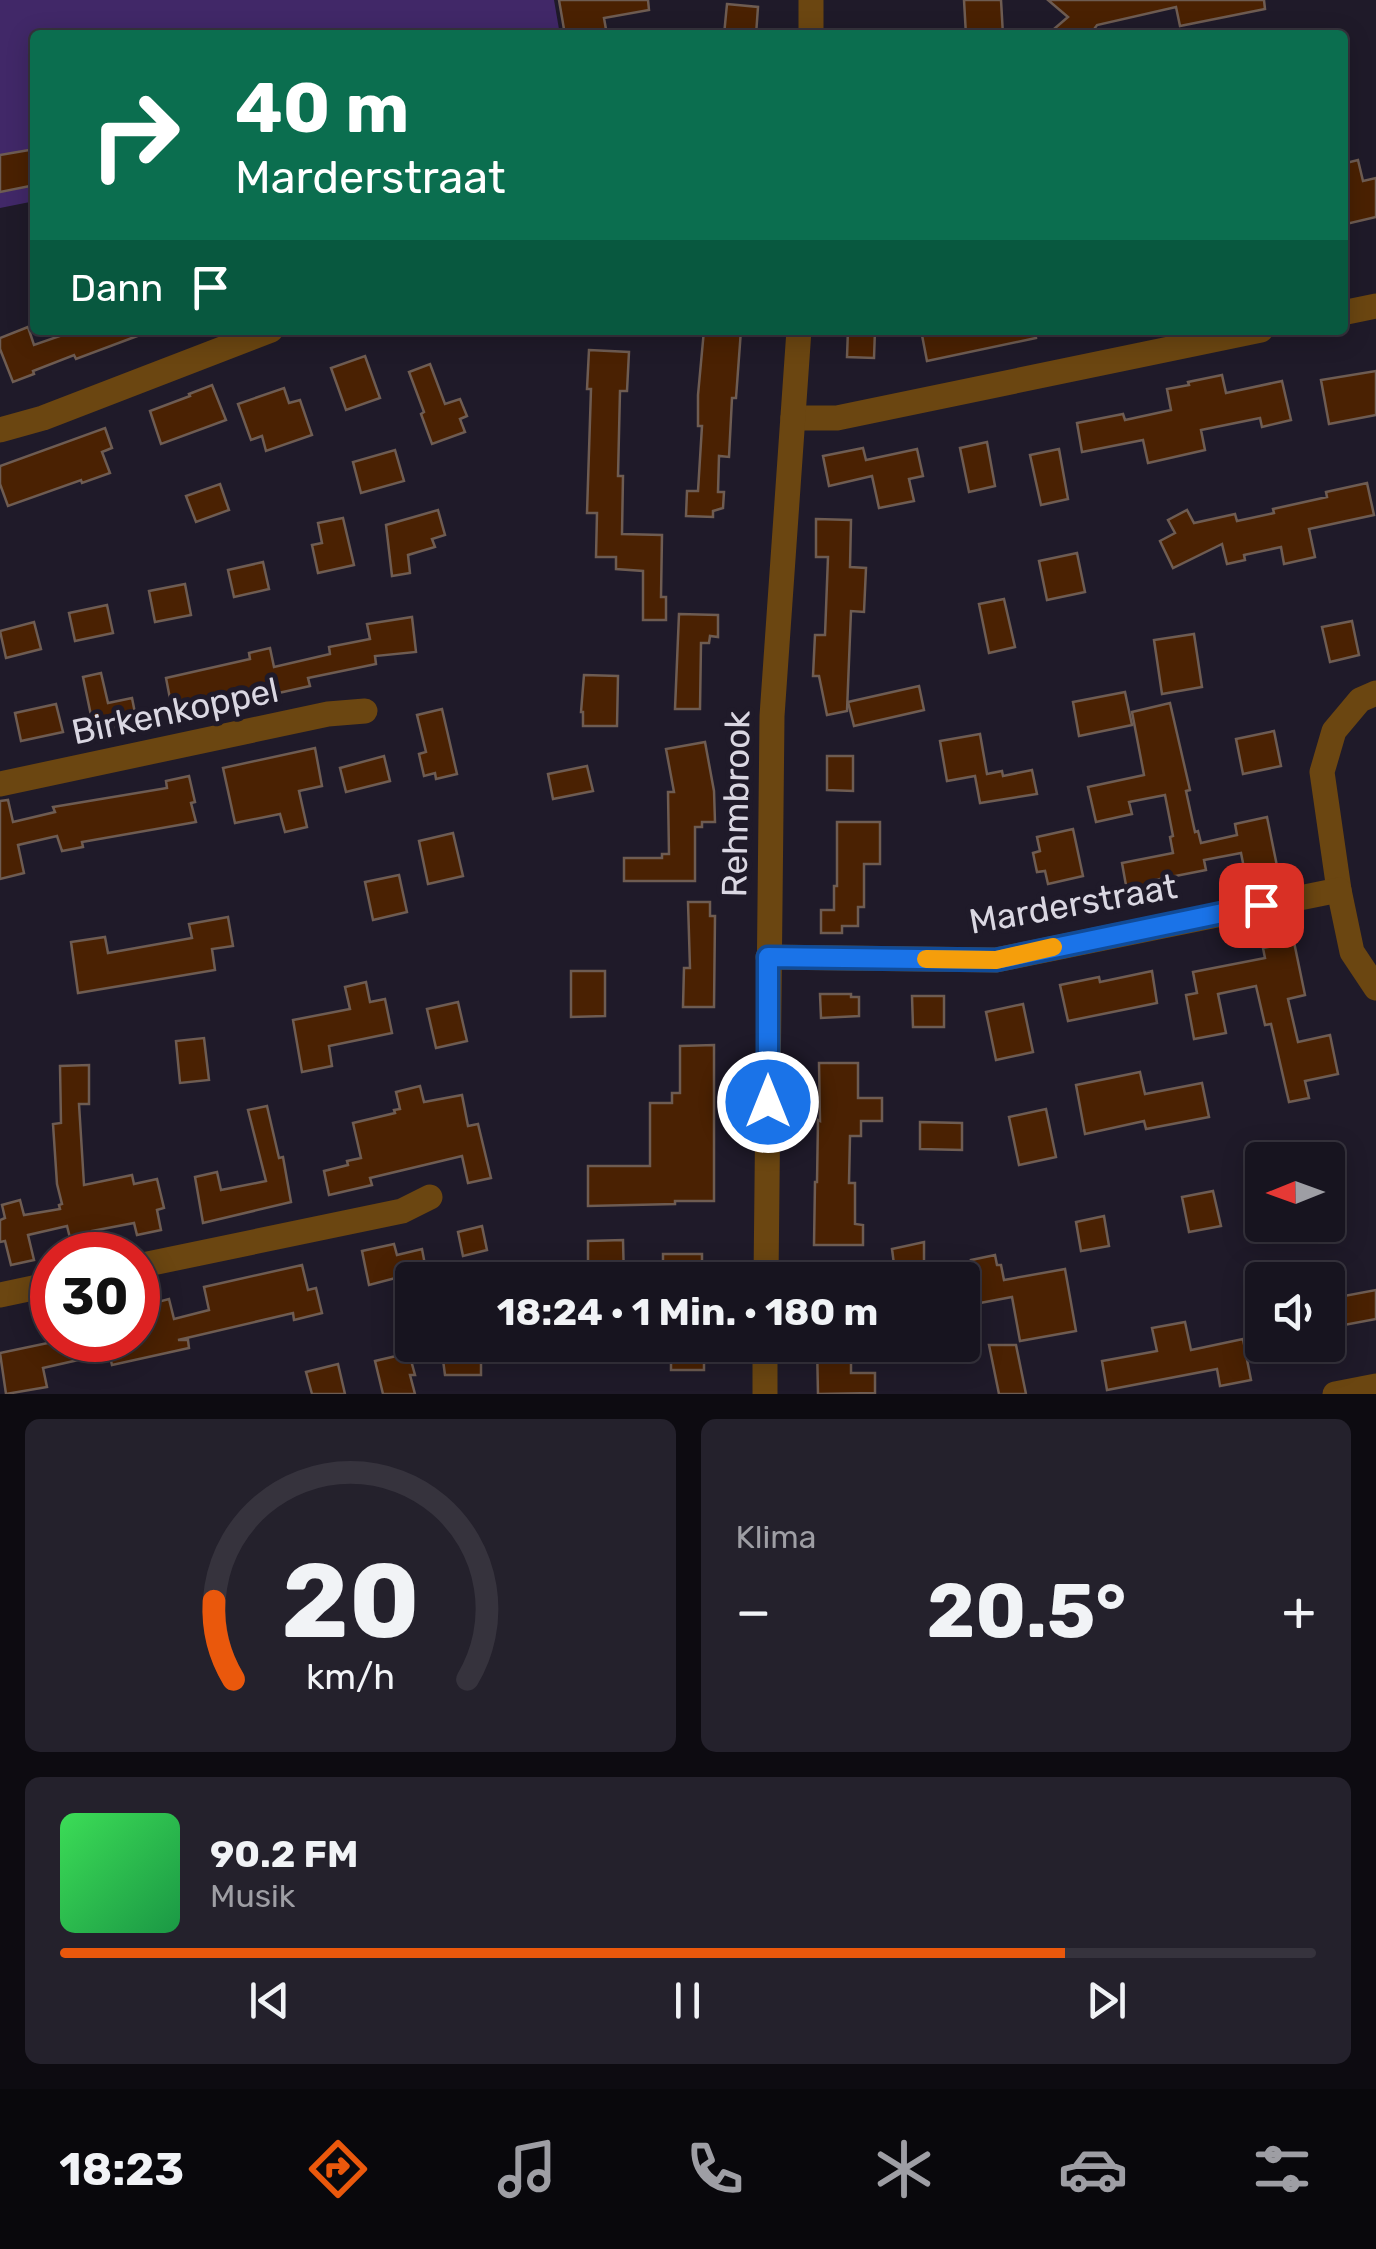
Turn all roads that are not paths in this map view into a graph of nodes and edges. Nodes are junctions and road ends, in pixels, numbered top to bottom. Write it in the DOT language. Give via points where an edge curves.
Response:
graph roads {
  1 [pos="811,0"];
  2 [pos="811,30"];
  3 [pos="1376,306"];
  4 [pos="1348,312"];
  5 [pos="259,335"];
  6 [pos="799,335"];
  7 [pos="1237,335"];
  8 [pos="793,418"];
  9 [pos="0,430"];
  10 [pos="1376,693"];
  11 [pos="365,711"];
  12 [pos="0,784"];
  13 [pos="1339,890"];
  14 [pos="768,957"];
  15 [pos="1376,988"];
  16 [pos="430,1198"];
  17 [pos="160,1261"];
  18 [pos="766,1262"];
  19 [pos="30,1288"];
  20 [pos="0,1294"];
  21 [pos="766,1362"];
  22 [pos="1376,1386"];
  23 [pos="765,1394"];
  24 [pos="1336,1394"];
  1 -- 2 [label="street"];
  3 -- 4 [label="street"];
  5 -- 9 [label="street"];
  6 -- 8 [label="street, Rehmbrook"];
  7 -- 8 [label="street" via="838,418"];
  8 -- 14 [label="street, Rehmbrook" via="772,716"];
  10 -- 13 [label="street" via="1360,700 1334,731 1322,772"];
  11 -- 12 [label="street, Birkenkoppel"];
  13 -- 14 [label="street, Marderstraat" via="996,960"];
  13 -- 15 [label="street" via="1352,952"];
  14 -- 18 [label="street, Rehmbrook"];
  16 -- 17 [label="street" via="402,1210"];
  19 -- 20 [label="street"];
  21 -- 23 [label="street"];
  22 -- 24 [label="street"];
}
